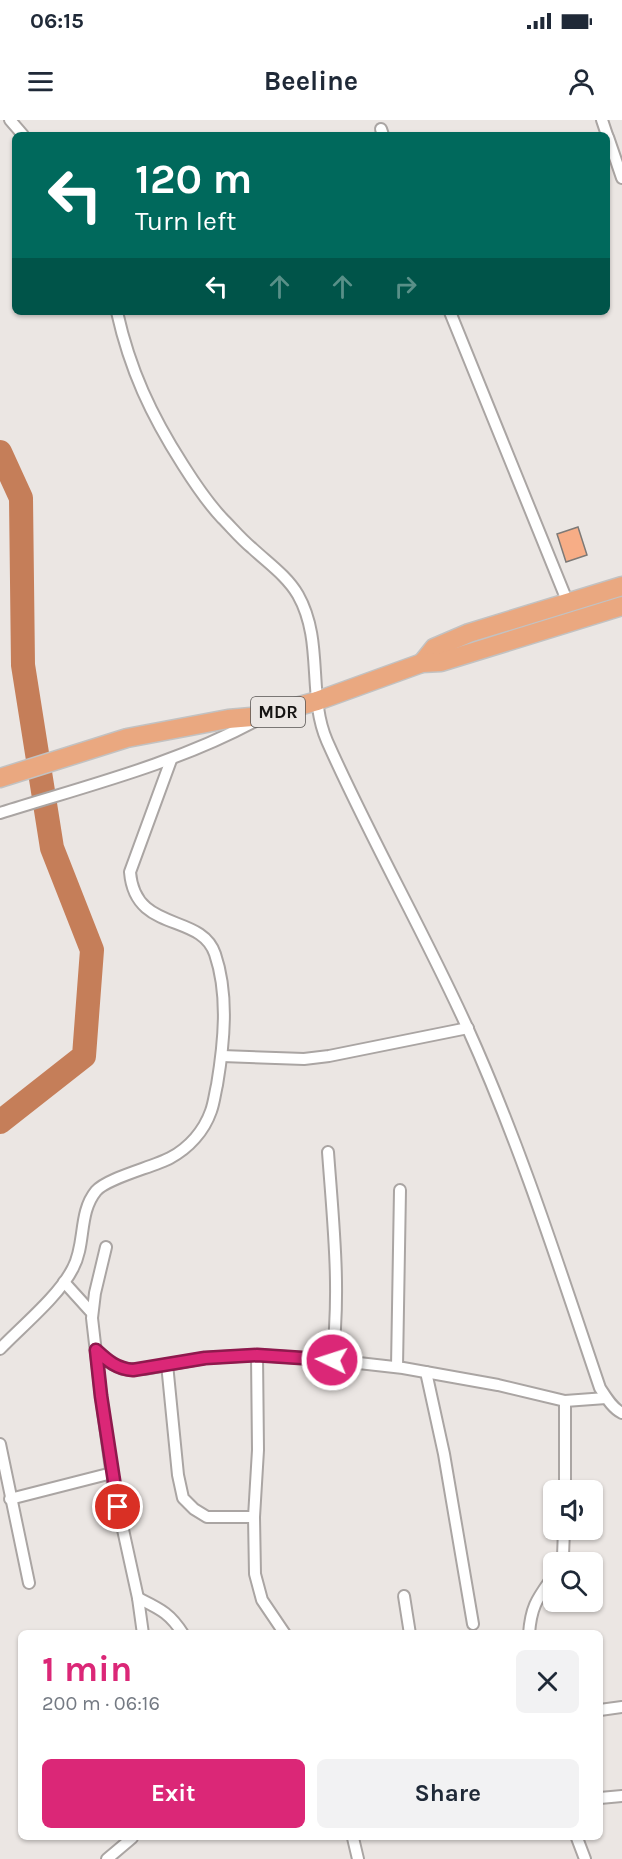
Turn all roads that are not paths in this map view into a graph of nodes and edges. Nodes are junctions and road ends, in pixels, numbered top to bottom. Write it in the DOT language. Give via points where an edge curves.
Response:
graph roads {
  1 [pos="10,120"];
  2 [pos="20,132"];
  3 [pos="610,144"];
  4 [pos="622,178"];
  5 [pos="118,315"];
  6 [pos="451,315"];
  7 [pos="616,588"];
  8 [pos="568,603"];
  9 [pos="620,607"];
  10 [pos="422,663"];
  11 [pos="317,701"];
  12 [pos="263,716"];
  13 [pos="171,760"];
  14 [pos="0,778"];
  15 [pos="0,813"];
  16 [pos="468,1028"];
  17 [pos="222,1056"];
  18 [pos="328,1152"];
  19 [pos="400,1190"];
  20 [pos="106,1247"];
  21 [pos="64,1282"];
  22 [pos="92,1313"];
  23 [pos="0,1349"];
  24 [pos="96,1350"];
  25 [pos="257,1355"];
  26 [pos="332,1360"];
  27 [pos="166,1364"];
  28 [pos="398,1367"];
  29 [pos="426,1372"];
  30 [pos="606,1398"];
  31 [pos="565,1401"];
  32 [pos="622,1413"];
  33 [pos="0,1444"];
  34 [pos="112,1473"];
  35 [pos="565,1480"];
  36 [pos="10,1499"];
  37 [pos="254,1517"];
  38 [pos="29,1583"];
  39 [pos="543,1590"];
  40 [pos="405,1596"];
  41 [pos="138,1599"];
  42 [pos="473,1624"];
  43 [pos="142,1630"];
  44 [pos="181,1630"];
  45 [pos="282,1630"];
  46 [pos="409,1630"];
  47 [pos="529,1630"];
  48 [pos="622,1707"];
  49 [pos="603,1710"];
  50 [pos="622,1796"];
  51 [pos="603,1798"];
  52 [pos="130,1840"];
  53 [pos="353,1840"];
  54 [pos="578,1840"];
  55 [pos="107,1859"];
  56 [pos="358,1859"];
  57 [pos="585,1859"];
  1 -- 2 [label="street"];
  3 -- 4 [label="street"];
  5 -- 11 [label="street" via="135,377 184,467 209,504 286,578 299,596 316,656"];
  6 -- 8 [label="street"];
  7 -- 8 [label="main road, MDR"];
  8 -- 10 [label="main road, MDR" via="469,633 434,648"];
  9 -- 10 [label="main road, MDR" via="441,662"];
  10 -- 11 [label="main road, MDR"];
  11 -- 12 [label="main road, MDR"];
  11 -- 16 [label="street" via="326,737"];
  12 -- 13 [label="street"];
  12 -- 14 [label="main road, MDR" via="128,738"];
  13 -- 15 [label="street"];
  13 -- 17 [label="street" via="130,872 131,886 150,911 204,936 215,952 223,998"];
  16 -- 17 [label="street" via="304,1059"];
  16 -- 30 [label="street" via="510,1126"];
  17 -- 21 [label="street" via="212,1111 203,1129 191,1144 171,1158 98,1188 87,1204 78,1257"];
  18 -- 26 [label="street" via="336,1319"];
  19 -- 28 [label="street"];
  20 -- 22 [label="street"];
  21 -- 22 [label="street"];
  21 -- 23 [label="street"];
  22 -- 24 [label="street"];
  24 -- 27 [label="street" via="123,1370"];
  24 -- 34 [label="street"];
  25 -- 26 [label="street"];
  25 -- 27 [label="street"];
  25 -- 37 [label="street"];
  26 -- 28 [label="street"];
  27 -- 37 [label="street" via="183,1498 207,1516"];
  28 -- 29 [label="street"];
  29 -- 31 [label="street"];
  29 -- 42 [label="street"];
  30 -- 31 [label="street"];
  30 -- 32 [label="street"];
  31 -- 35 [label="street"];
  33 -- 36 [label="street"];
  34 -- 36 [label="street"];
  34 -- 41 [label="street"];
  36 -- 38 [label="street"];
  37 -- 45 [label="street" via="255,1574 262,1599"];
  39 -- 47 [label="street" via="530,1614"];
  40 -- 46 [label="street"];
  41 -- 43 [label="street"];
  41 -- 44 [label="street" via="174,1619"];
  48 -- 49 [label="street"];
  50 -- 51 [label="street"];
  52 -- 55 [label="street"];
  53 -- 56 [label="street"];
  54 -- 57 [label="street"];
}
